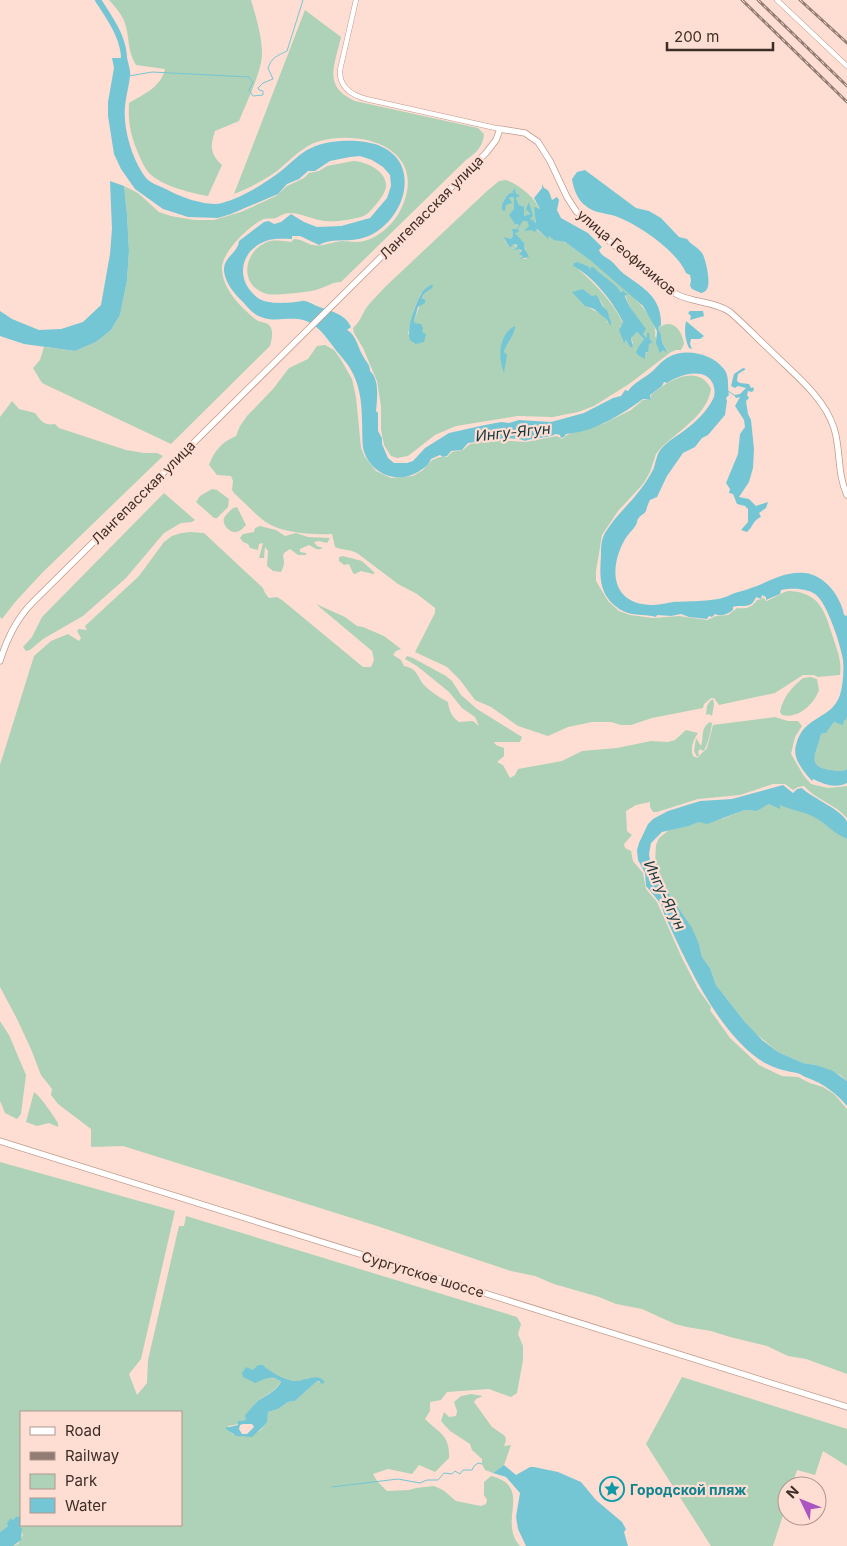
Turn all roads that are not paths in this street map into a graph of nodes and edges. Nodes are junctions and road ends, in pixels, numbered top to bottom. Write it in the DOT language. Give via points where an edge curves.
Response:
graph roads {
  1 [pos="356,0"];
  2 [pos="777,0"];
  3 [pos="847,66"];
  4 [pos="500,129"];
  5 [pos="847,495"];
  6 [pos="0,661"];
  7 [pos="0,1141"];
  8 [pos="847,1407"];
  1 -- 4 [label="street, улица Геофизиков" via="340,70 340,80 349,92 366,99"];
  2 -- 3 [label="street"];
  4 -- 5 [label="main road, улица Геофизиков" via="525,134 538,142 572,205 587,222 676,294 730,312 806,386 822,404 833,424"];
  4 -- 6 [label="main road, Лангепасская улица" via="486,153 27,608 12,629"];
  7 -- 8 [label="main road, Сургутское шоссе"];
}
